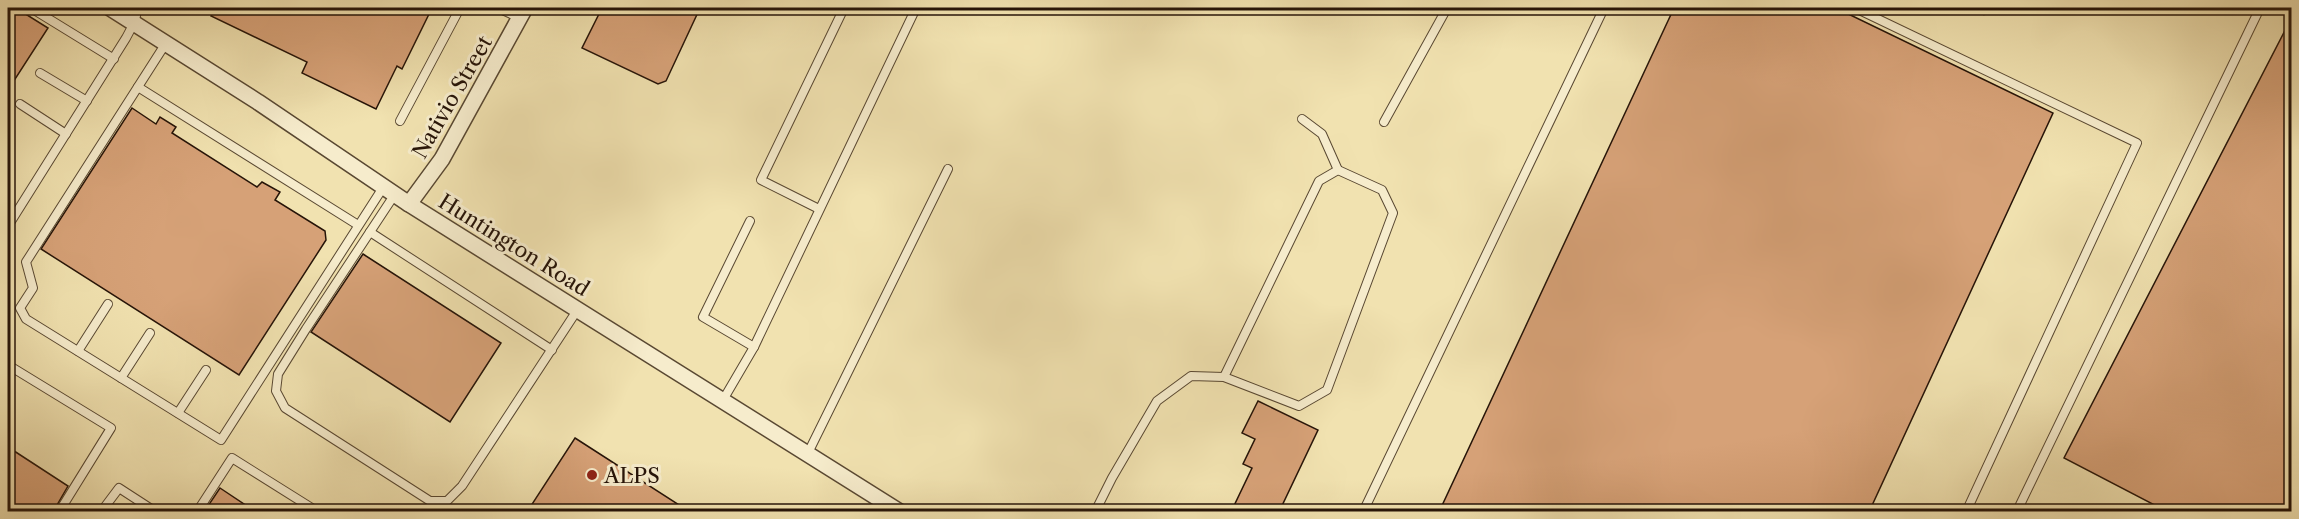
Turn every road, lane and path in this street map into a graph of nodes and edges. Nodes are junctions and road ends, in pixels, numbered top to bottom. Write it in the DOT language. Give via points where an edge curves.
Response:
graph roads {
  1 [pos="31,8"];
  2 [pos="110,8"];
  3 [pos="138,8"];
  4 [pos="460,8"];
  5 [pos="498,8"];
  6 [pos="844,8"];
  7 [pos="916,8"];
  8 [pos="1447,8"];
  9 [pos="1605,8"];
  10 [pos="1855,8"];
  11 [pos="1979,8"];
  12 [pos="1985,8"];
  13 [pos="2260,8"];
  14 [pos="523,13"];
  15 [pos="134,23"];
  16 [pos="166,43"];
  17 [pos="114,58"];
  18 [pos="40,72"];
  19 [pos="138,87"];
  20 [pos="87,101"];
  21 [pos="20,104"];
  22 [pos="1302,119"];
  23 [pos="400,121"];
  24 [pos="1384,122"];
  25 [pos="66,134"];
  26 [pos="948,169"];
  27 [pos="1338,170"];
  28 [pos="390,190"];
  29 [pos="410,204"];
  30 [pos="819,209"];
  31 [pos="750,220"];
  32 [pos="358,225"];
  33 [pos="8,226"];
  34 [pos="370,232"];
  35 [pos="108,304"];
  36 [pos="578,309"];
  37 [pos="150,333"];
  38 [pos="754,347"];
  39 [pos="552,350"];
  40 [pos="78,351"];
  41 [pos="8,365"];
  42 [pos="206,370"];
  43 [pos="1224,377"];
  44 [pos="121,378"];
  45 [pos="723,400"];
  46 [pos="178,413"];
  47 [pos="808,453"];
  48 [pos="59,512"];
  49 [pos="102,512"];
  50 [pos="156,512"];
  51 [pos="197,512"];
  52 [pos="318,512"];
  53 [pos="900,512"];
  54 [pos="1095,512"];
  55 [pos="1363,512"];
  56 [pos="1966,512"];
  57 [pos="2023,512"];
  1 -- 17 [label="lane"];
  2 -- 15 [label="street, Huntington Road"];
  3 -- 15 [label="lane"];
  4 -- 23 [label="lane"];
  5 -- 14 [label="lane"];
  6 -- 30 [label="lane" via="761,180"];
  7 -- 30 [label="lane"];
  8 -- 24 [label="lane"];
  9 -- 55 [label="lane"];
  10 -- 56 [label="lane" via="2138,143"];
  11 -- 12 [label="lane"];
  13 -- 57 [label="lane" via="2018,509"];
  14 -- 29 [label="street, Nativio Street" via="442,159"];
  15 -- 16 [label="street, Huntington Road"];
  15 -- 17 [label="lane"];
  16 -- 19 [label="lane"];
  16 -- 28 [label="street, Huntington Road"];
  17 -- 20 [label="lane"];
  18 -- 20 [label="lane"];
  19 -- 32 [label="lane"];
  19 -- 40 [label="lane" via="26,262 33,288 20,308 26,318"];
  20 -- 25 [label="lane"];
  21 -- 25 [label="lane"];
  22 -- 27 [label="lane" via="1323,134"];
  25 -- 33 [label="lane"];
  26 -- 47 [label="lane"];
  27 -- 43 [label="lane" via="1319,181"];
  27 -- 43 [label="lane" via="1382,190 1393,213 1327,390 1299,406"];
  28 -- 29 [label="street, Huntington Road"];
  28 -- 32 [label="lane"];
  28 -- 34 [label="lane"];
  29 -- 36 [label="street, Huntington Road"];
  30 -- 38 [label="lane"];
  31 -- 38 [label="lane" via="703,317"];
  32 -- 46 [label="lane" via="221,440"];
  34 -- 39 [label="lane"];
  34 -- 39 [label="lane" via="278,374 276,391 285,408 430,501 447,501 462,486"];
  35 -- 40 [label="lane"];
  36 -- 39 [label="lane"];
  36 -- 45 [label="street, Huntington Road"];
  37 -- 44 [label="lane"];
  38 -- 45 [label="lane"];
  40 -- 44 [label="lane"];
  41 -- 48 [label="lane" via="111,428"];
  42 -- 46 [label="lane"];
  43 -- 54 [label="lane" via="1191,376 1157,401"];
  44 -- 46 [label="lane"];
  45 -- 47 [label="street, Huntington Road"];
  47 -- 53 [label="street, Huntington Road"];
  49 -- 50 [label="lane" via="119,488"];
  51 -- 52 [label="lane" via="232,458"];
}
